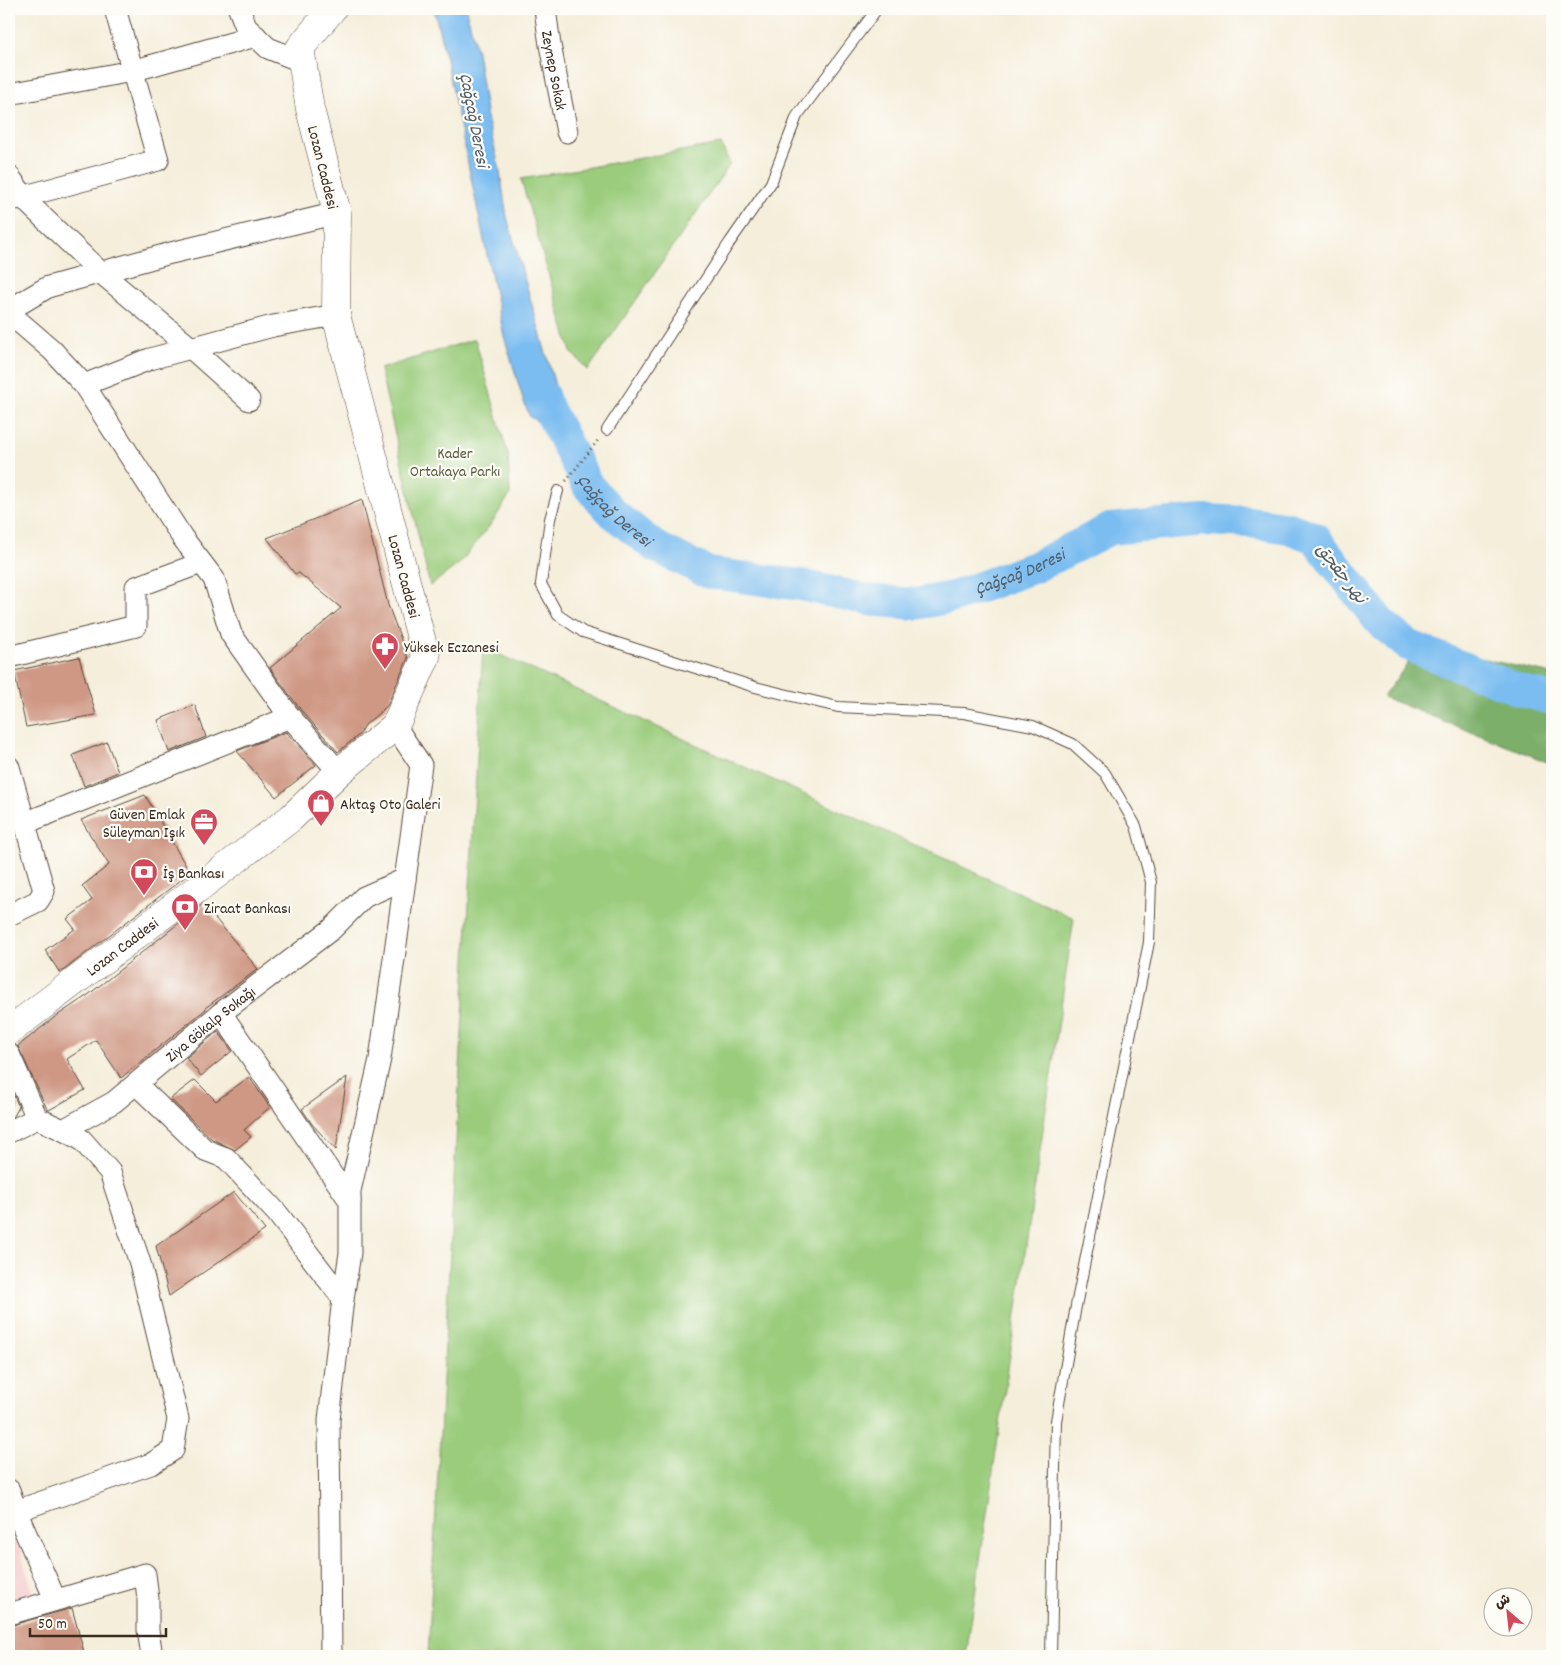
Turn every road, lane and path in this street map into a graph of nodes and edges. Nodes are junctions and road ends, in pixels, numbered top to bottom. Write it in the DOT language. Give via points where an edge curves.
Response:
graph roads {
  1 [pos="115,9"];
  2 [pos="239,9"];
  3 [pos="332,9"];
  4 [pos="545,9"];
  5 [pos="876,9"];
  6 [pos="256,36"];
  7 [pos="303,62"];
  8 [pos="132,71"];
  9 [pos="9,94"];
  10 [pos="567,132"];
  11 [pos="9,176"];
  12 [pos="16,198"];
  13 [pos="337,213"];
  14 [pos="100,272"];
  15 [pos="9,312"];
  16 [pos="336,315"];
  17 [pos="191,348"];
  18 [pos="84,385"];
  19 [pos="249,400"];
  20 [pos="607,430"];
  21 [pos="558,491"];
  22 [pos="201,563"];
  23 [pos="9,657"];
  24 [pos="290,717"];
  25 [pos="395,726"];
  26 [pos="9,767"];
  27 [pos="339,772"];
  28 [pos="25,823"];
  29 [pos="405,879"];
  30 [pos="9,915"];
  31 [pos="221,1012"];
  32 [pos="9,1033"];
  33 [pos="136,1084"];
  34 [pos="37,1118"];
  35 [pos="63,1130"];
  36 [pos="9,1132"];
  37 [pos="350,1201"];
  38 [pos="343,1298"];
  39 [pos="9,1490"];
  40 [pos="16,1511"];
  41 [pos="56,1599"];
  42 [pos="9,1614"];
  43 [pos="152,1656"];
  44 [pos="331,1656"];
  45 [pos="1052,1656"];
  1 -- 8 [label="street"];
  2 -- 6 [label="street" via="246,27"];
  3 -- 7 [label="main road, Lozan Caddesi" via="300,48"];
  4 -- 10 [label="street, Zeynep Sokak"];
  5 -- 20 [label="lane" via="797,116 771,184"];
  6 -- 7 [label="street" via="268,48"];
  6 -- 8 [label="street"];
  7 -- 13 [label="main road, Lozan Caddesi" via="310,109"];
  8 -- 9 [label="street"];
  8 -- 12 [label="street" via="158,160"];
  11 -- 12 [label="street"];
  12 -- 14 [label="street" via="29,204"];
  13 -- 14 [label="street"];
  13 -- 16 [label="main road, Lozan Caddesi"];
  14 -- 15 [label="street" via="48,286"];
  14 -- 17 [label="street"];
  15 -- 18 [label="street" via="52,350"];
  16 -- 17 [label="street" via="273,326"];
  16 -- 25 [label="main road, Lozan Caddesi" via="426,658"];
  17 -- 18 [label="street" via="150,359"];
  17 -- 19 [label="street"];
  18 -- 22 [label="street"];
  20 -- 21 [label="path"];
  21 -- 45 [label="lane" via="550,519 542,584 558,615 583,632 755,687 838,707 964,713 1033,726 1073,744 1106,773 1136,826 1151,882 1149,942 1056,1421"];
  22 -- 23 [label="street" via="136,587 136,626"];
  22 -- 24 [label="street" via="214,579 231,634"];
  24 -- 27 [label="street"];
  24 -- 28 [label="street"];
  25 -- 27 [label="main road, Lozan Caddesi"];
  25 -- 29 [label="street" via="420,764"];
  26 -- 28 [label="street"];
  27 -- 32 [label="main road, Lozan Caddesi" via="292,818"];
  28 -- 30 [label="street" via="44,891 38,901"];
  29 -- 31 [label="street, Ziya Gökalp Sokağı" via="364,897 332,929"];
  29 -- 37 [label="street" via="380,1059"];
  31 -- 33 [label="street, Ziya Gökalp Sokağı"];
  31 -- 37 [label="street"];
  32 -- 34 [label="street"];
  33 -- 35 [label="street, Ziya Gökalp Sokağı" via="114,1102"];
  33 -- 38 [label="street" via="205,1150 226,1158 278,1212"];
  34 -- 35 [label="street"];
  34 -- 36 [label="street"];
  35 -- 40 [label="street" via="82,1140 110,1172 140,1263 178,1419 173,1450 151,1464"];
  37 -- 38 [label="street" via="350,1253"];
  38 -- 44 [label="street" via="329,1420"];
  39 -- 40 [label="street"];
  40 -- 41 [label="street"];
  41 -- 42 [label="street"];
  41 -- 43 [label="street" via="145,1574"];
}
